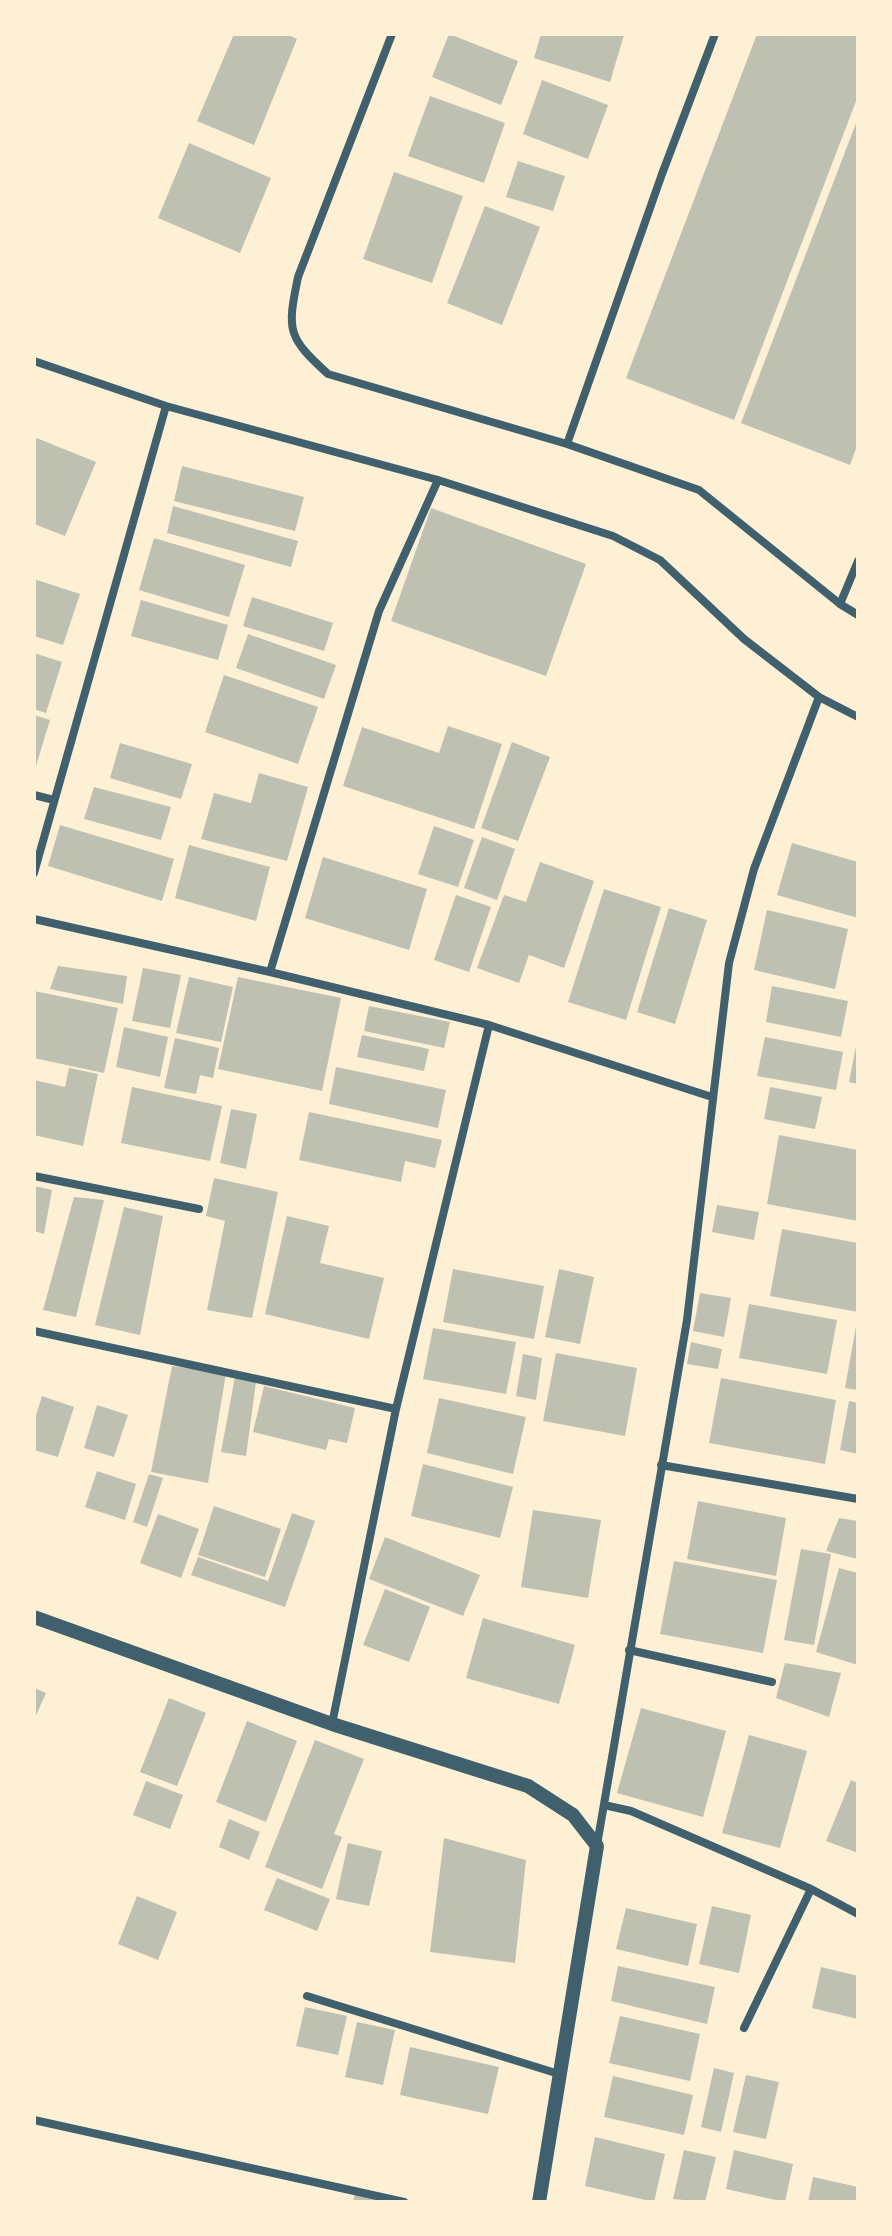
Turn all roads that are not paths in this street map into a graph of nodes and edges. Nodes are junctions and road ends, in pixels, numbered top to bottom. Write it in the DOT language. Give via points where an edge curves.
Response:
graph roads {
  1 [pos="392,34"];
  2 [pos="715,34"];
  3 [pos="34,361"];
  4 [pos="166,406"];
  5 [pos="567,444"];
  6 [pos="438,480"];
  7 [pos="858,561"];
  8 [pos="840,604"];
  9 [pos="858,615"];
  10 [pos="819,697"];
  11 [pos="858,717"];
  12 [pos="34,795"];
  13 [pos="54,800"];
  14 [pos="34,873"];
  15 [pos="34,919"];
  16 [pos="270,972"];
  17 [pos="489,1025"];
  18 [pos="712,1097"];
  19 [pos="34,1176"];
  20 [pos="199,1209"];
  21 [pos="34,1331"];
  22 [pos="396,1409"];
  23 [pos="661,1465"];
  24 [pos="858,1499"];
  25 [pos="34,1617"];
  26 [pos="629,1650"];
  27 [pos="772,1682"];
  28 [pos="332,1724"];
  29 [pos="604,1805"];
  30 [pos="597,1846"];
  31 [pos="811,1889"];
  32 [pos="858,1914"];
  33 [pos="307,1996"];
  34 [pos="744,2028"];
  35 [pos="559,2074"];
  36 [pos="34,2120"];
  37 [pos="404,2202"];
  38 [pos="539,2202"];
  1 -- 5 [label="street" via="298,277 290,318 300,349 328,374"];
  2 -- 5 [label="street"];
  3 -- 4 [label="street"];
  4 -- 6 [label="street"];
  4 -- 13 [label="street"];
  5 -- 8 [label="street" via="699,490"];
  6 -- 10 [label="street" via="613,536 660,560 744,639"];
  6 -- 16 [label="street" via="379,611"];
  7 -- 8 [label="street"];
  8 -- 9 [label="street"];
  10 -- 11 [label="street"];
  10 -- 18 [label="street" via="754,869 729,963"];
  12 -- 13 [label="street"];
  13 -- 14 [label="street"];
  15 -- 16 [label="street"];
  16 -- 17 [label="street"];
  17 -- 18 [label="street"];
  17 -- 22 [label="street"];
  18 -- 23 [label="street" via="687,1320"];
  19 -- 20 [label="street"];
  21 -- 22 [label="street"];
  22 -- 28 [label="street"];
  23 -- 24 [label="street"];
  23 -- 26 [label="street"];
  25 -- 28 [label="street"];
  26 -- 27 [label="street"];
  26 -- 29 [label="street"];
  28 -- 30 [label="street" via="528,1786 573,1815"];
  29 -- 30 [label="street"];
  29 -- 31 [label="street" via="631,1811"];
  30 -- 35 [label="street"];
  31 -- 32 [label="street"];
  31 -- 34 [label="street"];
  33 -- 35 [label="street"];
  35 -- 38 [label="street"];
  36 -- 37 [label="street"];
}
